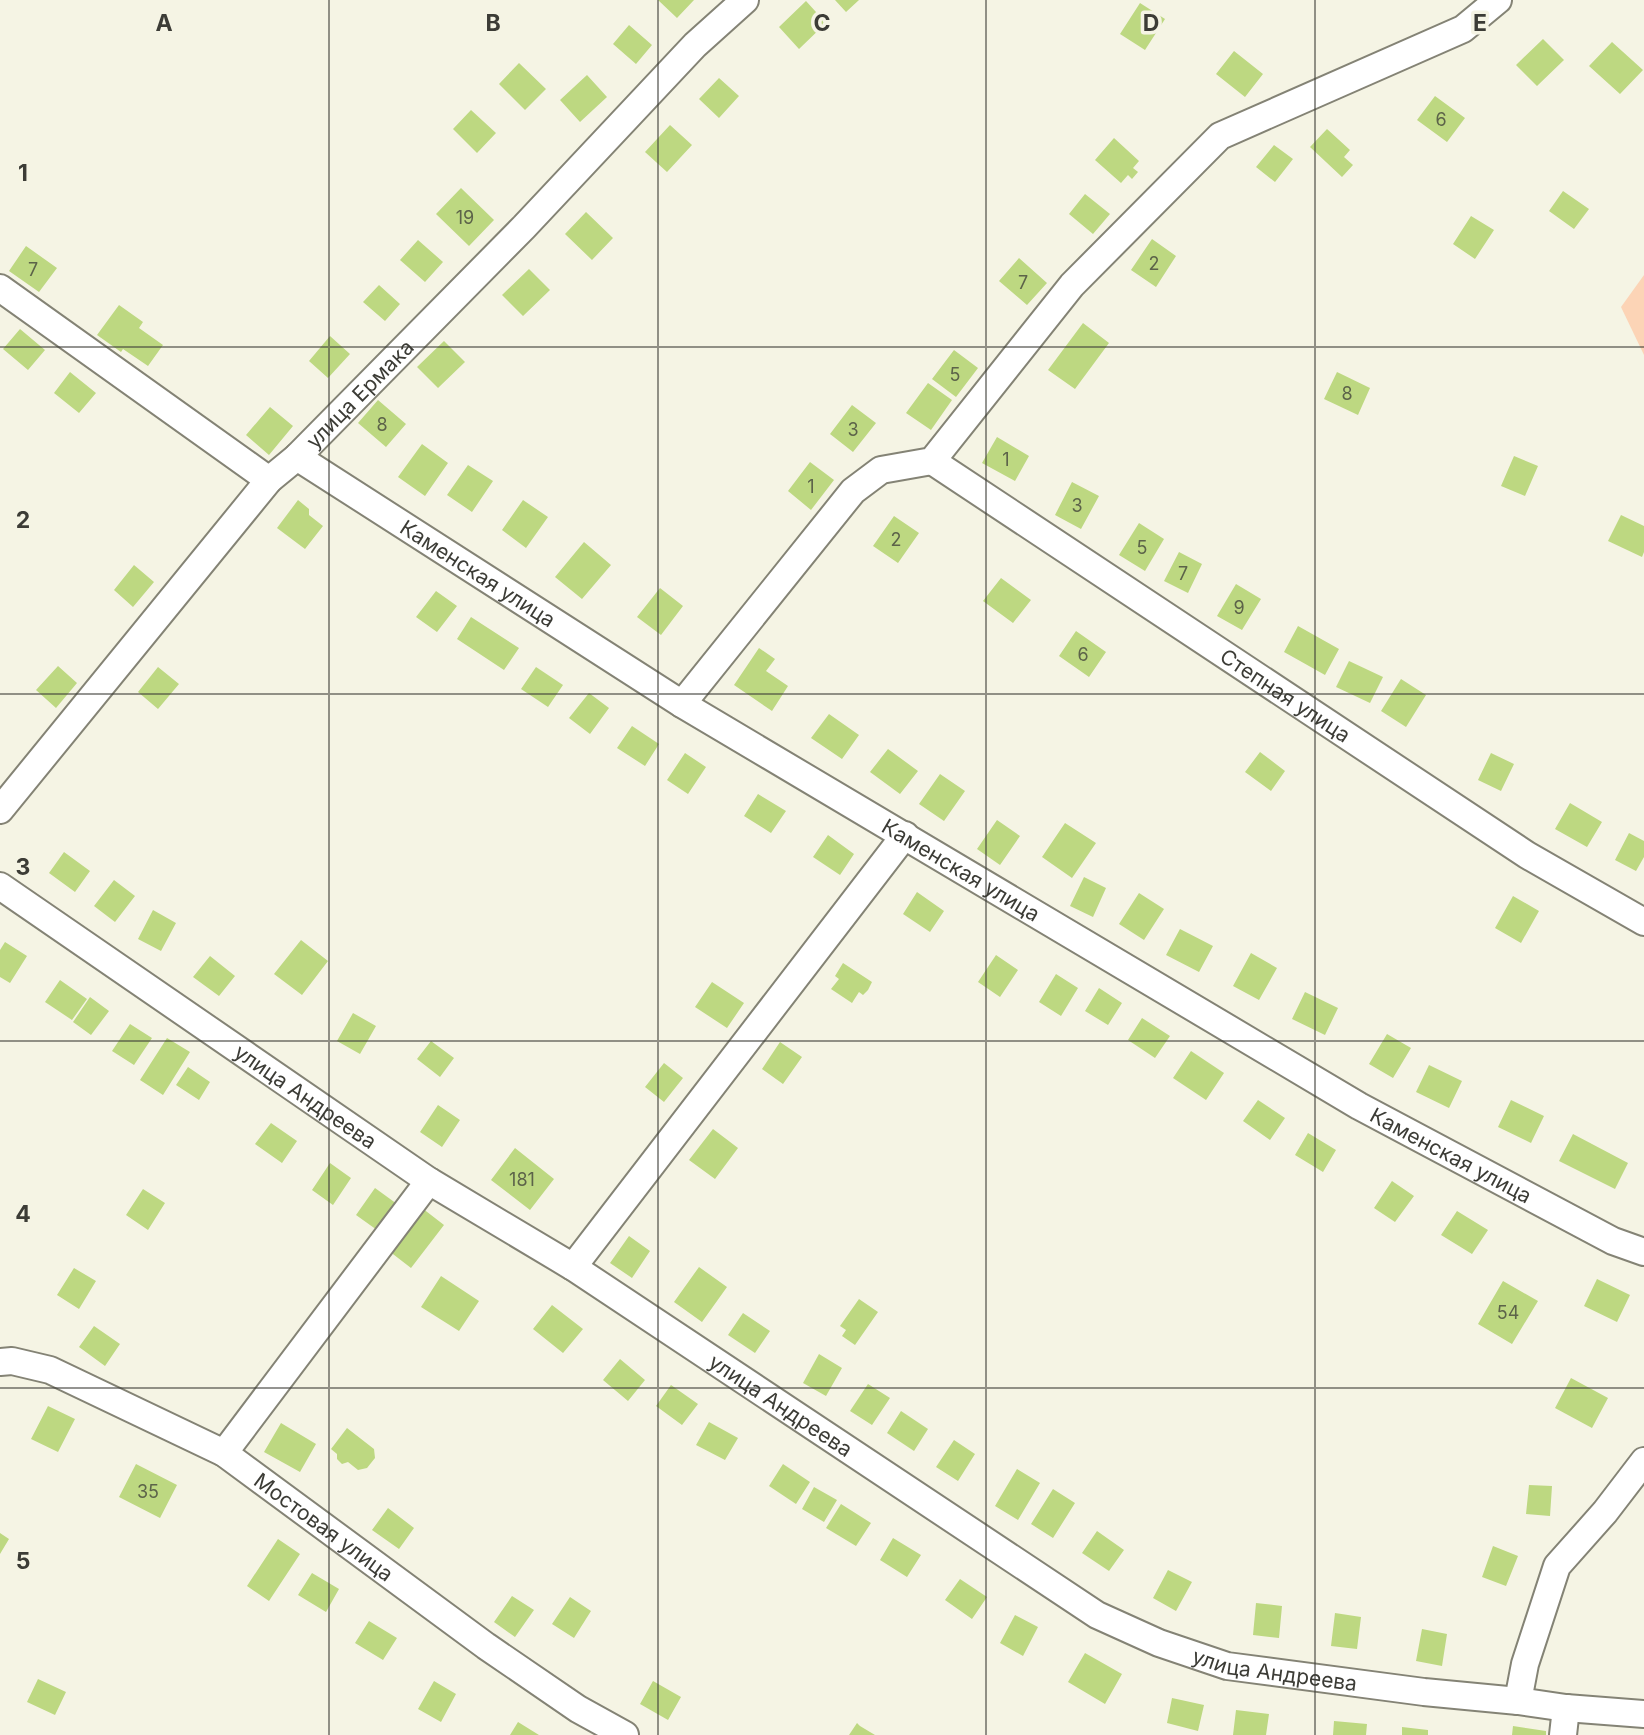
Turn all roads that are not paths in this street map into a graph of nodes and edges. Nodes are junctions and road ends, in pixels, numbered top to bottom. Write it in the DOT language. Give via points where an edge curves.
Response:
graph roads {
  1 [pos="745,0"];
  2 [pos="1498,0"];
  3 [pos="0,288"];
  4 [pos="297,457"];
  5 [pos="932,461"];
  6 [pos="269,480"];
  7 [pos="681,704"];
  8 [pos="0,810"];
  9 [pos="905,835"];
  10 [pos="0,887"];
  11 [pos="1644,922"];
  12 [pos="429,1181"];
  13 [pos="1644,1252"];
  14 [pos="573,1266"];
  15 [pos="0,1362"];
  16 [pos="224,1453"];
  17 [pos="1644,1461"];
  18 [pos="1518,1701"];
  19 [pos="1566,1708"];
  20 [pos="1644,1714"];
  21 [pos="625,1735"];
  22 [pos="1563,1735"];
  1 -- 4 [label="street, улица Ермака" via="695,45"];
  2 -- 5 [label="street" via="1463,29 1220,135 1072,285"];
  3 -- 6 [label="street"];
  4 -- 6 [label="street, улица Ермака"];
  4 -- 7 [label="street, Каменская улица"];
  5 -- 7 [label="street" via="881,470 853,491"];
  5 -- 11 [label="street, Степная улица" via="1527,855"];
  6 -- 8 [label="street, улица Ермака"];
  7 -- 9 [label="street, Каменская улица"];
  9 -- 13 [label="street, Каменская улица" via="1359,1106 1613,1241"];
  9 -- 14 [label="street"];
  10 -- 12 [label="street, улица Андреева"];
  12 -- 14 [label="street, улица Андреева"];
  12 -- 16 [label="street"];
  14 -- 18 [label="street, улица Андреева" via="1097,1615 1227,1667"];
  15 -- 16 [label="street, Мостовая улица" via="12,1360 50,1370"];
  16 -- 21 [label="street, Мостовая улица" via="486,1646"];
  17 -- 18 [label="street" via="1557,1566 1525,1664"];
  18 -- 19 [label="street, улица Андреева"];
  19 -- 20 [label="street, улица Андреева"];
  19 -- 22 [label="street"];
}
